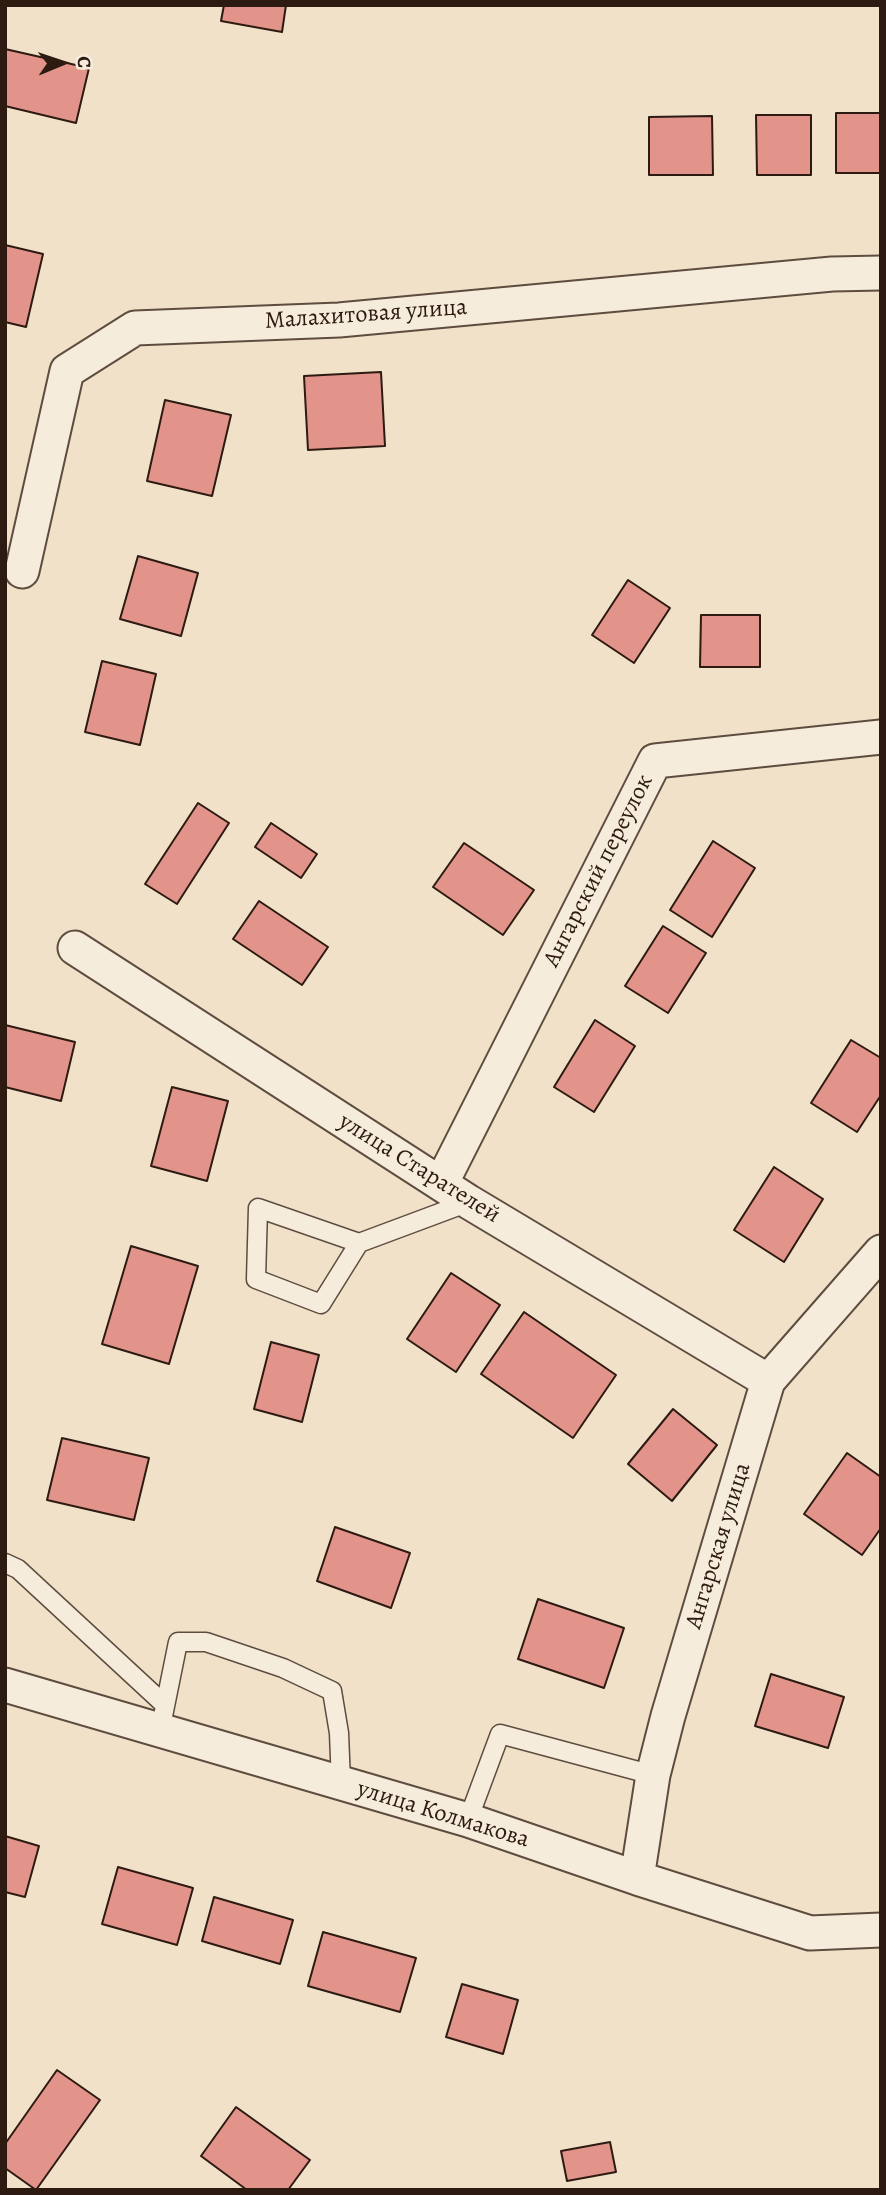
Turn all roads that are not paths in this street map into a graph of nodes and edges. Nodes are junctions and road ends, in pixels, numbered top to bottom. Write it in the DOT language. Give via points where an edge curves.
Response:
graph roads {
  1 [pos="881,273"];
  2 [pos="22,571"];
  3 [pos="881,737"];
  4 [pos="75,948"];
  5 [pos="442,1184"];
  6 [pos="469,1202"];
  7 [pos="359,1242"];
  8 [pos="881,1252"];
  9 [pos="768,1381"];
  10 [pos="5,1563"];
  11 [pos="5,1685"];
  12 [pos="163,1718"];
  13 [pos="653,1775"];
  14 [pos="341,1783"];
  15 [pos="468,1820"];
  16 [pos="637,1878"];
  17 [pos="881,1930"];
  1 -- 2 [label="street, Малахитовая улица" via="338,320 135,328 67,371"];
  3 -- 5 [label="street, Ангарский переулок" via="655,761"];
  4 -- 5 [label="street, улица Старателей"];
  5 -- 6 [label="street, улица Старателей"];
  6 -- 7 [label="lane"];
  6 -- 9 [label="street, улица Старателей"];
  7 -- 7 [label="lane" via="321,1304 256,1279 258,1208"];
  8 -- 9 [label="street, Ангарская улица"];
  9 -- 13 [label="street, Ангарская улица"];
  10 -- 12 [label="lane" via="18,1569"];
  11 -- 12 [label="street, улица Колмакова"];
  12 -- 14 [label="street, улица Колмакова"];
  12 -- 14 [label="lane" via="178,1642 206,1642 284,1668 332,1691"];
  13 -- 15 [label="lane" via="500,1734"];
  13 -- 16 [label="street, Ангарская улица"];
  14 -- 15 [label="street, улица Колмакова"];
  15 -- 16 [label="street, улица Колмакова"];
  16 -- 17 [label="street, улица Колмакова" via="810,1933"];
}
